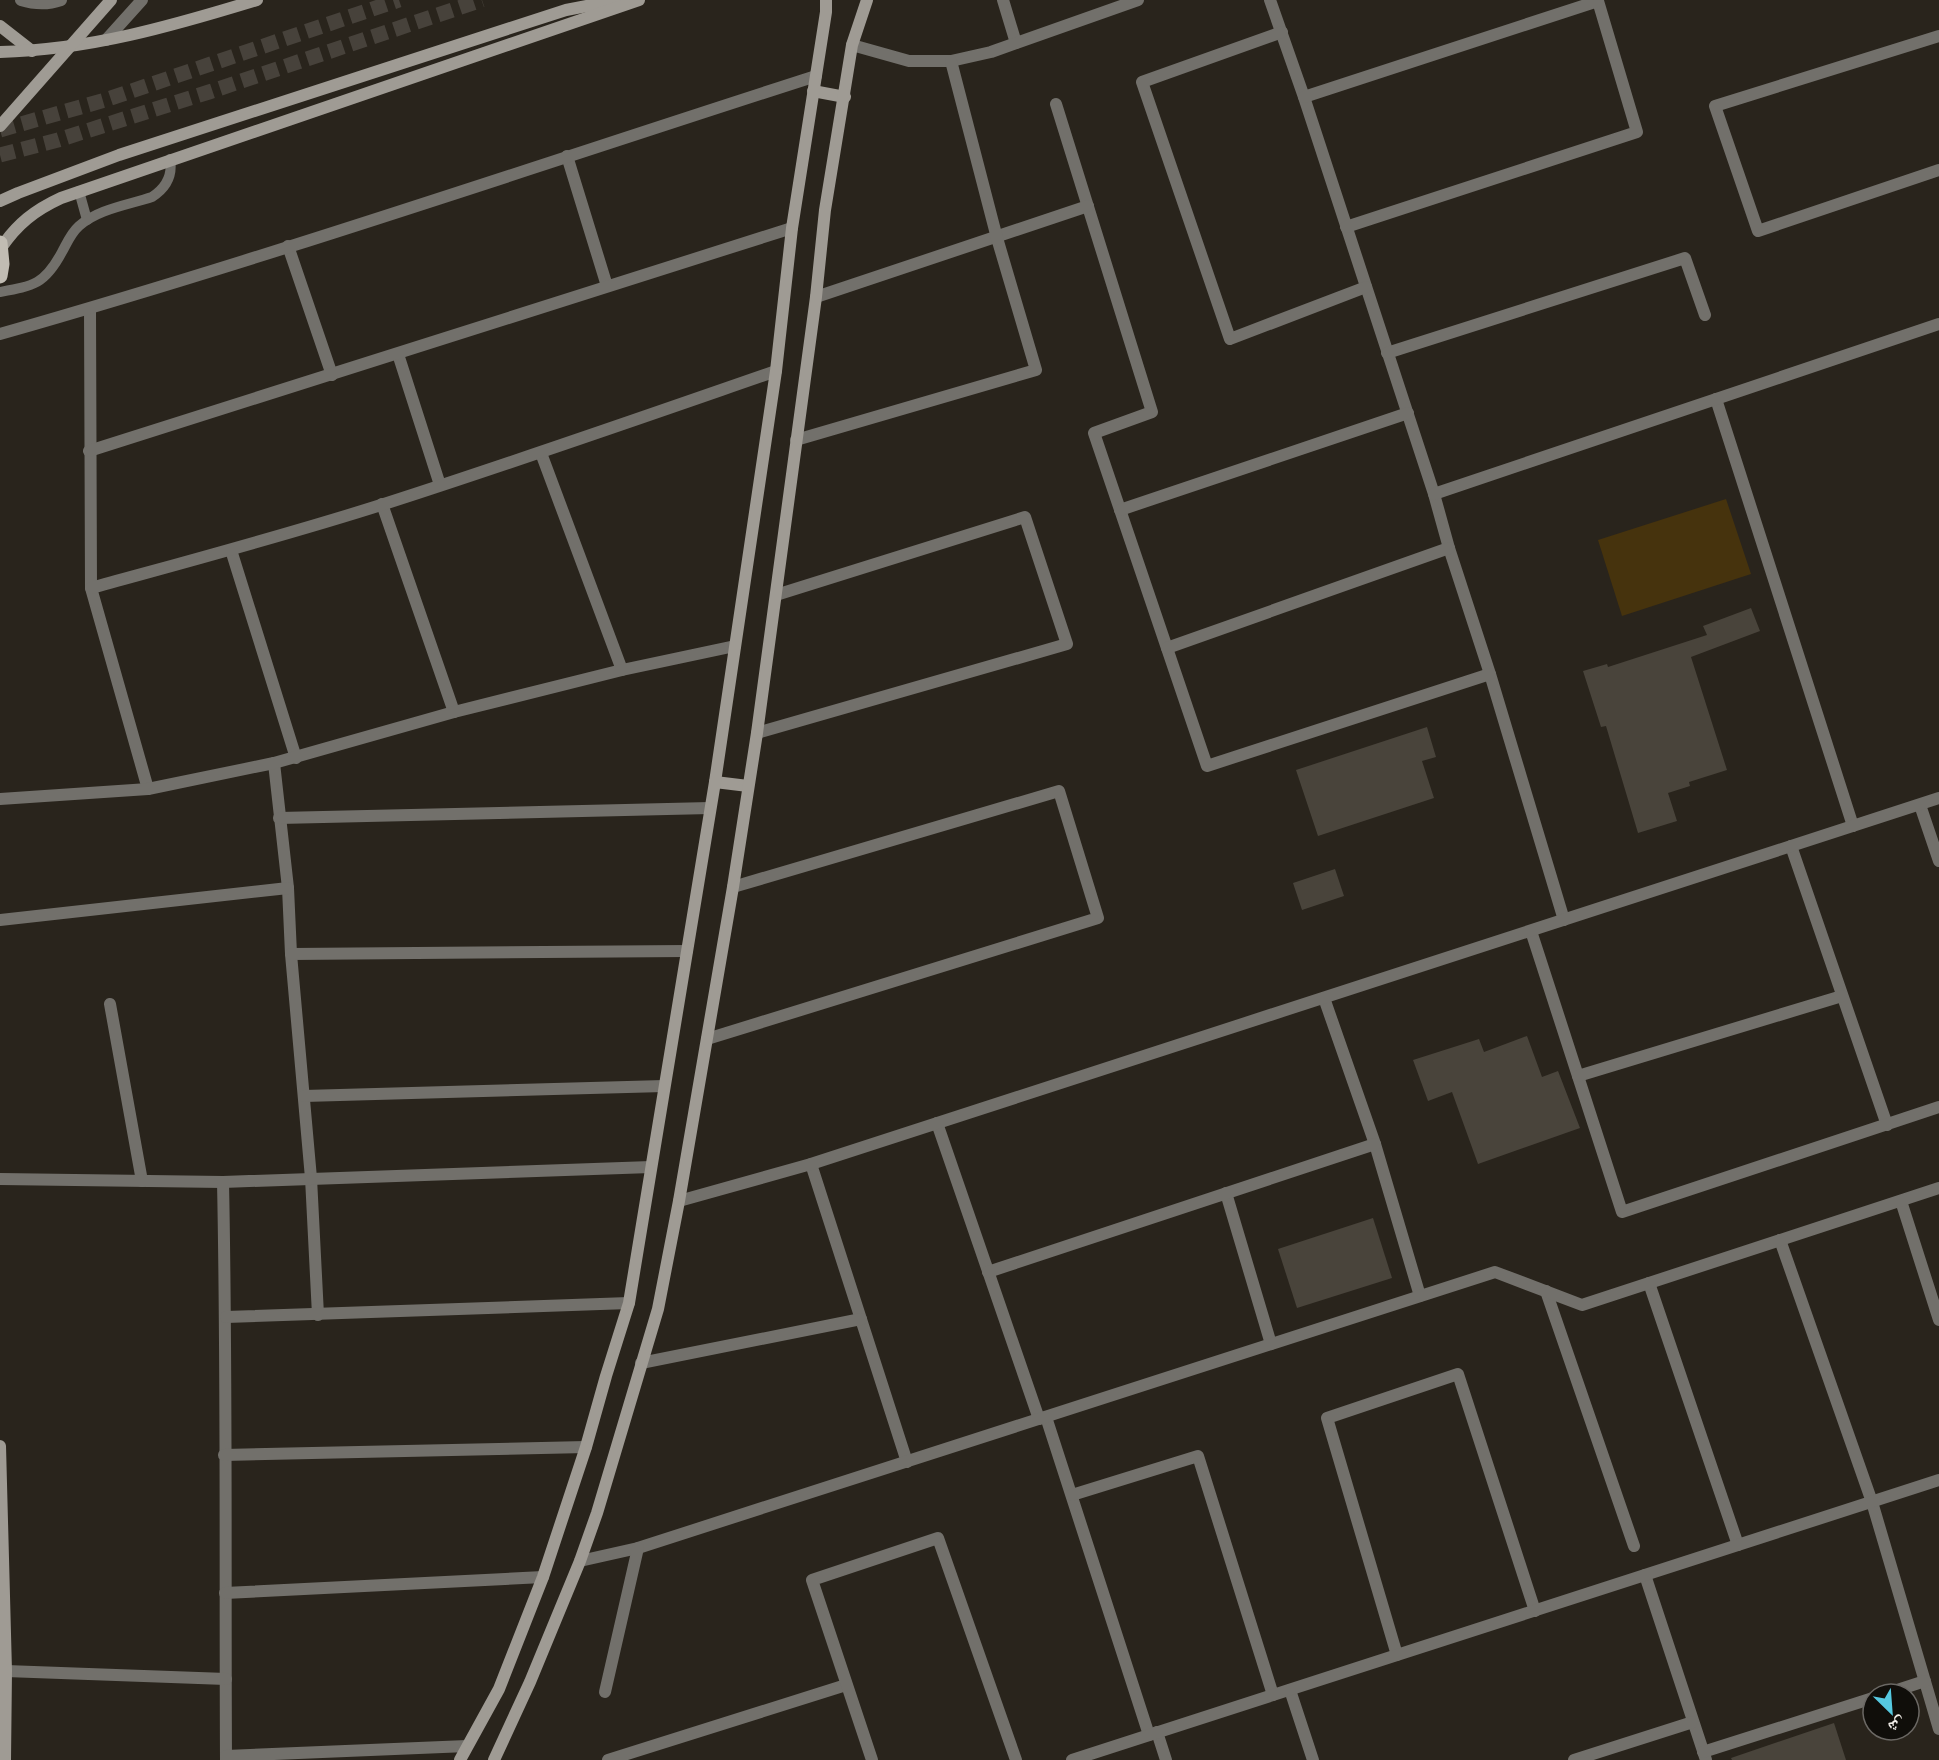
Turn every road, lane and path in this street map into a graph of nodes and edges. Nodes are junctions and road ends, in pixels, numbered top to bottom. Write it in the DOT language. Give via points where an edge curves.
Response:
graph roads {
  1 [pos="21,0"];
  2 [pos="61,0"];
  3 [pos="111,0"];
  4 [pos="142,0"];
  5 [pos="257,0"];
  6 [pos="617,0"];
  7 [pos="639,0"];
  8 [pos="826,0"];
  9 [pos="867,0"];
  10 [pos="1003,0"];
  11 [pos="1138,0"];
  12 [pos="1270,0"];
  13 [pos="0,26"];
  14 [pos="1282,32"];
  15 [pos="1939,36"];
  16 [pos="106,40"];
  17 [pos="1017,43"];
  18 [pos="852,45"];
  19 [pos="33,51"];
  20 [pos="0,52"];
  21 [pos="951,62"];
  22 [pos="816,75"];
  23 [pos="813,92"];
  24 [pos="845,97"];
  25 [pos="1304,97"];
  26 [pos="1056,104"];
  27 [pos="0,126"];
  28 [pos="567,156"];
  29 [pos="170,159"];
  30 [pos="1939,170"];
  31 [pos="79,191"];
  32 [pos="0,201"];
  33 [pos="1088,206"];
  34 [pos="87,220"];
  35 [pos="1346,227"];
  36 [pos="792,228"];
  37 [pos="997,238"];
  38 [pos="1,246"];
  39 [pos="288,246"];
  40 [pos="0,276"];
  41 [pos="607,286"];
  42 [pos="1366,287"];
  43 [pos="0,292"];
  44 [pos="816,297"];
  45 [pos="90,309"];
  46 [pos="1705,315"];
  47 [pos="1939,324"];
  48 [pos="0,334"];
  49 [pos="1388,352"];
  50 [pos="398,354"];
  51 [pos="776,371"];
  52 [pos="332,375"];
  53 [pos="1716,399"];
  54 [pos="1408,413"];
  55 [pos="796,440"];
  56 [pos="89,451"];
  57 [pos="541,453"];
  58 [pos="440,485"];
  59 [pos="1434,494"];
  60 [pos="382,504"];
  61 [pos="1120,510"];
  62 [pos="1449,548"];
  63 [pos="231,550"];
  64 [pos="91,588"];
  65 [pos="776,595"];
  66 [pos="735,646"];
  67 [pos="1167,648"];
  68 [pos="622,670"];
  69 [pos="1490,674"];
  70 [pos="454,712"];
  71 [pos="757,733"];
  72 [pos="296,758"];
  73 [pos="274,763"];
  74 [pos="715,782"];
  75 [pos="748,786"];
  76 [pos="148,789"];
  77 [pos="1939,798"];
  78 [pos="0,799"];
  79 [pos="1920,805"];
  80 [pos="710,808"];
  81 [pos="279,818"];
  82 [pos="1853,826"];
  83 [pos="1791,846"];
  84 [pos="1939,861"];
  85 [pos="733,887"];
  86 [pos="288,888"];
  87 [pos="0,920"];
  88 [pos="1564,920"];
  89 [pos="1531,931"];
  90 [pos="687,951"];
  91 [pos="291,954"];
  92 [pos="1842,996"];
  93 [pos="1324,998"];
  94 [pos="110,1004"];
  95 [pos="707,1039"];
  96 [pos="1578,1076"];
  97 [pos="664,1086"];
  98 [pos="304,1096"];
  99 [pos="1939,1107"];
  100 [pos="938,1123"];
  101 [pos="1887,1125"];
  102 [pos="1375,1144"];
  103 [pos="811,1164"];
  104 [pos="651,1167"];
  105 [pos="0,1179"];
  106 [pos="311,1179"];
  107 [pos="142,1181"];
  108 [pos="223,1182"];
  109 [pos="1939,1188"];
  110 [pos="1226,1193"];
  111 [pos="679,1201"];
  112 [pos="1901,1201"];
  113 [pos="1780,1240"];
  114 [pos="988,1272"];
  115 [pos="1649,1283"];
  116 [pos="1545,1291"];
  117 [pos="1420,1296"];
  118 [pos="629,1303"];
  119 [pos="318,1314"];
  120 [pos="226,1317"];
  121 [pos="861,1319"];
  122 [pos="1939,1320"];
  123 [pos="1271,1344"];
  124 [pos="641,1363"];
  125 [pos="1043,1418"];
  126 [pos="0,1446"];
  127 [pos="586,1447"];
  128 [pos="224,1455"];
  129 [pos="907,1462"];
  130 [pos="1939,1480"];
  131 [pos="1072,1495"];
  132 [pos="1872,1502"];
  133 [pos="1738,1545"];
  134 [pos="1634,1546"];
  135 [pos="638,1548"];
  136 [pos="580,1562"];
  137 [pos="1645,1575"];
  138 [pos="543,1577"];
  139 [pos="225,1593"];
  140 [pos="1535,1611"];
  141 [pos="1397,1655"];
  142 [pos="6,1671"];
  143 [pos="226,1679"];
  144 [pos="1925,1682"];
  145 [pos="1921,1683"];
  146 [pos="846,1685"];
  147 [pos="1290,1690"];
  148 [pos="605,1692"];
  149 [pos="1273,1695"];
  150 [pos="1861,1702"];
  151 [pos="1693,1722"];
  152 [pos="1939,1729"];
  153 [pos="1153,1734"];
  154 [pos="467,1746"];
  155 [pos="1704,1756"];
  156 [pos="226,1758"];
  157 [pos="5,1760"];
  158 [pos="460,1760"];
  159 [pos="494,1760"];
  160 [pos="608,1760"];
  161 [pos="872,1760"];
  162 [pos="1016,1760"];
  163 [pos="1072,1760"];
  164 [pos="1166,1760"];
  165 [pos="1313,1760"];
  166 [pos="1574,1760"];
  1 -- 2 [label="street"];
  3 -- 27 [label="main road"];
  4 -- 16 [label="street"];
  5 -- 16 [label="main road" via="148,32"];
  6 -- 32 [label="main road" via="566,9 170,138"];
  7 -- 29 [label="main road"];
  8 -- 22 [label="main road"];
  9 -- 18 [label="main road"];
  10 -- 17 [label="street"];
  11 -- 17 [label="street"];
  12 -- 14 [label="street"];
  13 -- 19 [label="main road"];
  14 -- 25 [label="street"];
  14 -- 42 [label="street" via="1142,82 1230,339"];
  15 -- 30 [label="street" via="1715,106 1758,231"];
  16 -- 19 [label="main road"];
  17 -- 21 [label="street"];
  18 -- 21 [label="street" via="909,61"];
  18 -- 24 [label="main road"];
  19 -- 20 [label="main road"];
  21 -- 37 [label="street"];
  22 -- 23 [label="main road"];
  22 -- 28 [label="street"];
  23 -- 24 [label="main road"];
  23 -- 36 [label="main road"];
  24 -- 44 [label="main road" via="825,210"];
  25 -- 35 [label="street"];
  25 -- 35 [label="street" via="1598,1 1637,132"];
  26 -- 33 [label="street"];
  28 -- 39 [label="street"];
  28 -- 41 [label="street"];
  29 -- 31 [label="main road"];
  29 -- 34 [label="lane" via="170,175 160,192"];
  31 -- 34 [label="lane"];
  31 -- 38 [label="main road" via="41,207 24,219"];
  33 -- 37 [label="street"];
  33 -- 61 [label="street" via="1152,412 1094,433"];
  34 -- 43 [label="lane" via="74,231 43,280"];
  35 -- 42 [label="street"];
  36 -- 41 [label="street"];
  36 -- 51 [label="main road"];
  37 -- 44 [label="street"];
  37 -- 55 [label="street" via="1036,370"];
  38 -- 40 [label="main road"];
  39 -- 45 [label="street"];
  39 -- 52 [label="street"];
  41 -- 50 [label="street"];
  42 -- 49 [label="street"];
  44 -- 55 [label="main road"];
  45 -- 48 [label="street"];
  45 -- 56 [label="street"];
  46 -- 49 [label="street" via="1685,258"];
  47 -- 53 [label="street"];
  49 -- 54 [label="street"];
  50 -- 52 [label="street"];
  50 -- 58 [label="street"];
  51 -- 57 [label="street"];
  51 -- 66 [label="main road"];
  52 -- 56 [label="street"];
  53 -- 59 [label="street"];
  53 -- 82 [label="street"];
  54 -- 59 [label="street"];
  54 -- 61 [label="street"];
  55 -- 65 [label="main road"];
  56 -- 64 [label="street"];
  57 -- 58 [label="street"];
  57 -- 68 [label="street"];
  58 -- 60 [label="street"];
  59 -- 62 [label="street"];
  60 -- 63 [label="street"];
  60 -- 70 [label="street"];
  61 -- 67 [label="street"];
  62 -- 67 [label="street"];
  62 -- 69 [label="street"];
  63 -- 64 [label="street"];
  63 -- 72 [label="street"];
  64 -- 76 [label="street"];
  65 -- 71 [label="main road"];
  65 -- 71 [label="street" via="1025,517 1067,644"];
  66 -- 68 [label="street"];
  66 -- 74 [label="main road"];
  67 -- 69 [label="street" via="1207,766"];
  68 -- 70 [label="street"];
  69 -- 88 [label="street"];
  70 -- 72 [label="street"];
  71 -- 75 [label="main road"];
  72 -- 73 [label="street"];
  73 -- 76 [label="street"];
  73 -- 81 [label="street"];
  74 -- 75 [label="main road"];
  74 -- 80 [label="main road"];
  75 -- 85 [label="main road"];
  76 -- 78 [label="street"];
  77 -- 79 [label="street"];
  79 -- 82 [label="street"];
  79 -- 84 [label="street"];
  80 -- 81 [label="street"];
  80 -- 90 [label="main road"];
  81 -- 86 [label="street"];
  82 -- 83 [label="street"];
  83 -- 88 [label="street"];
  83 -- 92 [label="street"];
  85 -- 95 [label="main road"];
  85 -- 95 [label="street" via="1059,791 1098,918"];
  86 -- 87 [label="street"];
  86 -- 91 [label="street"];
  88 -- 89 [label="street"];
  89 -- 93 [label="street"];
  89 -- 96 [label="street"];
  90 -- 91 [label="street"];
  90 -- 97 [label="main road"];
  91 -- 98 [label="street"];
  92 -- 96 [label="street"];
  92 -- 101 [label="street"];
  93 -- 100 [label="street"];
  93 -- 102 [label="street"];
  94 -- 107 [label="street"];
  95 -- 111 [label="main road"];
  96 -- 101 [label="street" via="1622,1212"];
  97 -- 98 [label="street"];
  97 -- 104 [label="main road"];
  98 -- 106 [label="street"];
  99 -- 101 [label="street"];
  100 -- 103 [label="street"];
  100 -- 114 [label="street"];
  102 -- 110 [label="street"];
  102 -- 117 [label="street"];
  103 -- 111 [label="street"];
  103 -- 121 [label="street"];
  104 -- 106 [label="street"];
  104 -- 118 [label="main road"];
  105 -- 107 [label="street"];
  106 -- 108 [label="street"];
  106 -- 119 [label="street"];
  107 -- 108 [label="street"];
  108 -- 120 [label="street"];
  109 -- 112 [label="street"];
  110 -- 114 [label="street"];
  110 -- 123 [label="street"];
  111 -- 124 [label="main road" via="658,1309"];
  112 -- 113 [label="street"];
  112 -- 122 [label="street"];
  113 -- 115 [label="street"];
  113 -- 132 [label="street"];
  114 -- 125 [label="street"];
  115 -- 116 [label="street" via="1582,1305"];
  115 -- 133 [label="street"];
  116 -- 117 [label="street" via="1495,1272"];
  116 -- 134 [label="street"];
  117 -- 123 [label="street"];
  118 -- 119 [label="street"];
  118 -- 127 [label="main road"];
  119 -- 120 [label="street"];
  120 -- 128 [label="street"];
  121 -- 124 [label="street"];
  121 -- 129 [label="street"];
  123 -- 125 [label="street"];
  124 -- 136 [label="main road"];
  125 -- 129 [label="street"];
  125 -- 131 [label="street"];
  126 -- 142 [label="main road"];
  127 -- 128 [label="street"];
  127 -- 138 [label="main road"];
  128 -- 139 [label="street"];
  129 -- 135 [label="street"];
  130 -- 132 [label="street"];
  131 -- 149 [label="street" via="1198,1456"];
  131 -- 153 [label="street"];
  132 -- 133 [label="street"];
  132 -- 144 [label="street"];
  133 -- 137 [label="street"];
  135 -- 136 [label="street"];
  135 -- 148 [label="street"];
  136 -- 159 [label="main road"];
  137 -- 140 [label="street"];
  137 -- 151 [label="street"];
  138 -- 139 [label="street"];
  138 -- 154 [label="main road" via="499,1689"];
  139 -- 143 [label="street"];
  140 -- 141 [label="street"];
  140 -- 141 [label="street" via="1458,1374 1327,1418"];
  141 -- 147 [label="street"];
  142 -- 143 [label="street"];
  142 -- 157 [label="main road"];
  143 -- 156 [label="street"];
  144 -- 145 [label="street"];
  144 -- 152 [label="street"];
  146 -- 160 [label="street"];
  146 -- 161 [label="street"];
  146 -- 162 [label="street" via="813,1580 938,1538"];
  147 -- 149 [label="street"];
  147 -- 165 [label="street"];
  149 -- 153 [label="street"];
  150 -- 155 [label="street"];
  151 -- 155 [label="street"];
  151 -- 166 [label="street"];
  153 -- 163 [label="street"];
  153 -- 164 [label="street"];
  154 -- 156 [label="street"];
  154 -- 158 [label="main road"];
}
